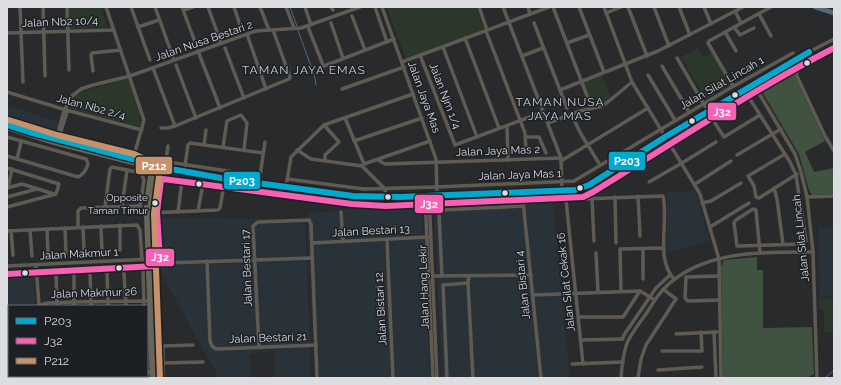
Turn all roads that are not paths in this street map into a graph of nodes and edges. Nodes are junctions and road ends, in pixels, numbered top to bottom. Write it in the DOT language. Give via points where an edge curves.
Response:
graph roads {
  1 [pos="20,7"];
  2 [pos="43,7"];
  3 [pos="67,7"];
  4 [pos="106,7"];
  5 [pos="131,7"];
  6 [pos="155,7"];
  7 [pos="193,7"];
  8 [pos="208,7"];
  9 [pos="234,7"];
  10 [pos="260,7"];
  11 [pos="286,7"];
  12 [pos="305,7"];
  13 [pos="358,7"];
  14 [pos="375,7"];
  15 [pos="382,7"];
  16 [pos="479,7"];
  17 [pos="503,7"];
  18 [pos="528,7"];
  19 [pos="549,7"];
  20 [pos="553,7"];
  21 [pos="579,7"];
  22 [pos="604,7"];
  23 [pos="621,7"];
  24 [pos="628,7"];
  25 [pos="654,7"];
  26 [pos="679,7"];
  27 [pos="704,7"];
  28 [pos="743,7"];
  29 [pos="772,7"];
  30 [pos="183,9"];
  31 [pos="735,11"];
  32 [pos="606,12"];
  33 [pos="530,14"];
  34 [pos="759,14"];
  35 [pos="352,16"];
  36 [pos="159,20"];
  37 [pos="509,22"];
  38 [pos="331,23"];
  39 [pos="534,23"];
  40 [pos="741,23"];
  41 [pos="711,24"];
  42 [pos="240,25"];
  43 [pos="309,26"];
  44 [pos="138,27"];
  45 [pos="734,27"];
  46 [pos="294,28"];
  47 [pos="754,28"];
  48 [pos="114,30"];
  49 [pos="271,30"];
  50 [pos="487,30"];
  51 [pos="44,32"];
  52 [pos="68,32"];
  53 [pos="726,32"];
  54 [pos="7,33"];
  55 [pos="21,33"];
  56 [pos="247,34"];
  57 [pos="589,35"];
  58 [pos="690,35"];
  59 [pos="771,36"];
  60 [pos="465,38"];
  61 [pos="394,39"];
  62 [pos="834,40"];
  63 [pos="195,42"];
  64 [pos="387,42"];
  65 [pos="221,43"];
  66 [pos="567,43"];
  67 [pos="669,46"];
  68 [pos="444,47"];
  69 [pos="225,48"];
  70 [pos="543,48"];
  71 [pos="834,48"];
  72 [pos="121,50"];
  73 [pos="365,50"];
  74 [pos="198,51"];
  75 [pos="736,51"];
  76 [pos="793,53"];
  77 [pos="420,56"];
  78 [pos="522,56"];
  79 [pos="647,56"];
  80 [pos="343,58"];
  81 [pos="677,58"];
  82 [pos="150,60"];
  83 [pos="174,60"];
  84 [pos="402,62"];
  85 [pos="625,64"];
  86 [pos="176,66"];
  87 [pos="662,66"];
  88 [pos="404,67"];
  89 [pos="153,68"];
  90 [pos="69,70"];
  91 [pos="93,71"];
  92 [pos="604,72"];
  93 [pos="648,75"];
  94 [pos="45,76"];
  95 [pos="130,76"];
  96 [pos="582,81"];
  97 [pos="23,82"];
  98 [pos="632,82"];
  99 [pos="754,85"];
  100 [pos="733,86"];
  101 [pos="266,89"];
  102 [pos="342,89"];
  103 [pos="560,90"];
  104 [pos="7,92"];
  105 [pos="413,94"];
  106 [pos="244,98"];
  107 [pos="589,101"];
  108 [pos="704,104"];
  109 [pos="220,108"];
  110 [pos="567,108"];
  111 [pos="648,108"];
  112 [pos="66,110"];
  113 [pos="543,112"];
  114 [pos="689,112"];
  115 [pos="707,112"];
  116 [pos="571,114"];
  117 [pos="760,114"];
  118 [pos="7,117"];
  119 [pos="196,118"];
  120 [pos="345,118"];
  121 [pos="422,118"];
  122 [pos="710,118"];
  123 [pos="521,120"];
  124 [pos="675,120"];
  125 [pos="548,123"];
  126 [pos="7,125"];
  127 [pos="324,125"];
  128 [pos="175,126"];
  129 [pos="507,126"];
  130 [pos="7,128"];
  131 [pos="162,128"];
  132 [pos="499,128"];
  133 [pos="660,129"];
  134 [pos="780,129"];
  135 [pos="142,130"];
  136 [pos="206,130"];
  137 [pos="59,133"];
  138 [pos="772,134"];
  139 [pos="477,137"];
  140 [pos="666,137"];
  141 [pos="7,138"];
  142 [pos="526,138"];
  143 [pos="57,141"];
  144 [pos="354,141"];
  145 [pos="430,141"];
  146 [pos="21,142"];
  147 [pos="265,142"];
  148 [pos="716,142"];
  149 [pos="669,143"];
  150 [pos="587,144"];
  151 [pos="204,145"];
  152 [pos="168,146"];
  153 [pos="223,148"];
  154 [pos="244,150"];
  155 [pos="297,150"];
  156 [pos="526,151"];
  157 [pos="834,151"];
  158 [pos="135,152"];
  159 [pos="263,153"];
  160 [pos="546,153"];
  161 [pos="785,154"];
  162 [pos="737,155"];
  163 [pos="7,156"];
  164 [pos="17,159"];
  165 [pos="132,160"];
  166 [pos="325,160"];
  167 [pos="378,160"];
  168 [pos="508,160"];
  169 [pos="561,160"];
  170 [pos="628,160"];
  171 [pos="732,161"];
  172 [pos="437,163"];
  173 [pos="682,163"];
  174 [pos="186,165"];
  175 [pos="600,165"];
  176 [pos="154,166"];
  177 [pos="7,168"];
  178 [pos="12,169"];
  179 [pos="127,170"];
  180 [pos="185,171"];
  181 [pos="171,172"];
  182 [pos="801,172"];
  183 [pos="796,175"];
  184 [pos="152,176"];
  185 [pos="260,176"];
  186 [pos="223,178"];
  187 [pos="287,179"];
  188 [pos="182,181"];
  189 [pos="561,182"];
  190 [pos="649,182"];
  191 [pos="259,183"];
  192 [pos="741,183"];
  193 [pos="203,184"];
  194 [pos="695,184"];
  195 [pos="224,186"];
  196 [pos="8,187"];
  197 [pos="286,187"];
  198 [pos="437,188"];
  199 [pos="774,188"];
  200 [pos="38,189"];
  201 [pos="384,189"];
  202 [pos="562,190"];
  203 [pos="522,191"];
  204 [pos="55,194"];
  205 [pos="437,195"];
  206 [pos="443,195"];
  207 [pos="416,196"];
  208 [pos="427,196"];
  209 [pos="638,196"];
  210 [pos="834,196"];
  211 [pos="7,197"];
  212 [pos="615,197"];
  213 [pos="807,197"];
  214 [pos="302,198"];
  215 [pos="386,198"];
  216 [pos="592,198"];
  217 [pos="555,200"];
  218 [pos="566,200"];
  219 [pos="702,203"];
  220 [pos="749,203"];
  221 [pos="122,206"];
  222 [pos="140,206"];
  223 [pos="146,206"];
  224 [pos="524,206"];
  225 [pos="7,207"];
  226 [pos="105,207"];
  227 [pos="428,208"];
  228 [pos="198,211"];
  229 [pos="156,212"];
  230 [pos="178,212"];
  231 [pos="341,212"];
  232 [pos="149,213"];
  233 [pos="120,225"];
  234 [pos="101,226"];
  235 [pos="78,227"];
  236 [pos="83,227"];
  237 [pos="710,227"];
  238 [pos="65,228"];
  239 [pos="47,229"];
  240 [pos="30,230"];
  241 [pos="9,231"];
  242 [pos="640,236"];
  243 [pos="429,237"];
  244 [pos="387,240"];
  245 [pos="343,241"];
  246 [pos="594,241"];
  247 [pos="312,243"];
  248 [pos="616,243"];
  249 [pos="782,244"];
  250 [pos="151,245"];
  251 [pos="759,245"];
  252 [pos="664,248"];
  253 [pos="643,249"];
  254 [pos="120,250"];
  255 [pos="84,251"];
  256 [pos="102,252"];
  257 [pos="813,252"];
  258 [pos="48,253"];
  259 [pos="596,253"];
  260 [pos="760,253"];
  261 [pos="66,254"];
  262 [pos="13,255"];
  263 [pos="32,256"];
  264 [pos="312,258"];
  265 [pos="150,259"];
  266 [pos="254,259"];
  267 [pos="719,259"];
  268 [pos="142,260"];
  269 [pos="207,261"];
  270 [pos="157,262"];
  271 [pos="36,265"];
  272 [pos="7,266"];
  273 [pos="143,270"];
  274 [pos="74,272"];
  275 [pos="107,272"];
  276 [pos="90,273"];
  277 [pos="124,273"];
  278 [pos="56,274"];
  279 [pos="530,275"];
  280 [pos="670,275"];
  281 [pos="431,276"];
  282 [pos="442,276"];
  283 [pos="469,276"];
  284 [pos="719,276"];
  285 [pos="153,277"];
  286 [pos="643,279"];
  287 [pos="674,279"];
  288 [pos="468,283"];
  289 [pos="663,289"];
  290 [pos="620,291"];
  291 [pos="640,291"];
  292 [pos="598,292"];
  293 [pos="576,294"];
  294 [pos="533,295"];
  295 [pos="650,297"];
  296 [pos="655,300"];
  297 [pos="720,300"];
  298 [pos="143,301"];
  299 [pos="149,301"];
  300 [pos="74,304"];
  301 [pos="91,304"];
  302 [pos="108,304"];
  303 [pos="126,304"];
  304 [pos="39,305"];
  305 [pos="57,305"];
  306 [pos="144,305"];
  307 [pos="578,317"];
  308 [pos="701,332"];
  309 [pos="714,332"];
  310 [pos="720,332"];
  311 [pos="676,334"];
  312 [pos="622,339"];
  313 [pos="581,340"];
  314 [pos="628,340"];
  315 [pos="193,345"];
  316 [pos="316,345"];
  317 [pos="258,347"];
  318 [pos="662,351"];
  319 [pos="203,362"];
  320 [pos="623,362"];
  321 [pos="163,363"];
  322 [pos="572,364"];
  323 [pos="583,364"];
  324 [pos="702,367"];
  325 [pos="658,370"];
  326 [pos="149,372"];
  327 [pos="152,378"];
  328 [pos="156,378"];
  329 [pos="163,378"];
  330 [pos="317,378"];
  331 [pos="393,378"];
  332 [pos="433,378"];
  333 [pos="437,378"];
  334 [pos="447,378"];
  335 [pos="473,378"];
  336 [pos="541,378"];
  337 [pos="621,378"];
  338 [pos="638,378"];
  339 [pos="716,378"];
  340 [pos="721,378"];
  341 [pos="817,378"];
  1 -- 55 [label="street"];
  2 -- 51 [label="street"];
  3 -- 52 [label="street"];
  4 -- 48 [label="street"];
  5 -- 44 [label="street"];
  6 -- 36 [label="street"];
  7 -- 30 [label="street"];
  8 -- 65 [label="street"];
  9 -- 42 [label="street"];
  10 -- 49 [label="street"];
  11 -- 46 [label="street"];
  12 -- 43 [label="street"];
  13 -- 43 [label="street, Jalan Nusa Bestari 2"];
  14 -- 64 [label="street"];
  15 -- 61 [label="street, Jalan Jaya Mas"];
  16 -- 50 [label="street"];
  17 -- 37 [label="street"];
  18 -- 33 [label="street"];
  19 -- 33 [label="street"];
  20 -- 66 [label="street"];
  21 -- 57 [label="street"];
  22 -- 32 [label="street"];
  23 -- 32 [label="street"];
  24 -- 79 [label="street"];
  25 -- 67 [label="street"];
  26 -- 58 [label="street"];
  27 -- 41 [label="street"];
  28 -- 31 [label="street"];
  29 -- 34 [label="street"];
  30 -- 63 [label="street"];
  31 -- 40 [label="street"];
  31 -- 41 [label="street"];
  32 -- 85 [label="street"];
  33 -- 37 [label="street"];
  34 -- 40 [label="street"];
  34 -- 59 [label="street"];
  35 -- 73 [label="street"];
  36 -- 44 [label="street"];
  36 -- 83 [label="street"];
  37 -- 50 [label="street"];
  37 -- 78 [label="street"];
  38 -- 80 [label="street"];
  39 -- 70 [label="street"];
  40 -- 45 [label="street"];
  41 -- 58 [label="street"];
  43 -- 46 [label="street, Jalan Nusa Bestari 2"];
  43 -- 80 [label="street" via="322,65"];
  44 -- 82 [label="street"];
  45 -- 47 [label="street" via="740,35"];
  45 -- 53 [label="street"];
  46 -- 49 [label="street, Jalan Nusa Bestari 2"];
  48 -- 52 [label="street, Jalan Nb2 10/4"];
  48 -- 72 [label="street"];
  49 -- 56 [label="street, Jalan Nusa Bestari 2"];
  49 -- 101 [label="street" via="290,78"];
  50 -- 60 [label="street"];
  50 -- 123 [label="street"];
  51 -- 52 [label="street, Jalan Nb2 10/4"];
  51 -- 55 [label="street, Jalan Nb2 10/4"];
  51 -- 94 [label="street"];
  52 -- 90 [label="street"];
  53 -- 75 [label="street"];
  53 -- 100 [label="street" via="708,43"];
  54 -- 55 [label="street, Jalan Nb2 10/4"];
  55 -- 97 [label="street"];
  56 -- 65 [label="street, Jalan Nusa Bestari 2"];
  56 -- 101 [label="street"];
  57 -- 66 [label="street"];
  57 -- 92 [label="street"];
  58 -- 67 [label="street"];
  60 -- 68 [label="street"];
  60 -- 132 [label="street"];
  61 -- 64 [label="street"];
  61 -- 84 [label="street, Jalan Jaya Mas"];
  62 -- 99 [label="street"];
  64 -- 73 [label="street"];
  65 -- 74 [label="street, Jalan Nusa Bestari 2"];
  66 -- 96 [label="street"];
  67 -- 79 [label="street"];
  68 -- 77 [label="street"];
  68 -- 139 [label="street"];
  69 -- 106 [label="street"];
  70 -- 78 [label="street"];
  70 -- 103 [label="street"];
  71 -- 157 [label="street" via="803,63 797,68 796,74"];
  72 -- 91 [label="street" via="92,52"];
  72 -- 95 [label="street"];
  73 -- 80 [label="street"];
  74 -- 83 [label="street, Jalan Nusa Bestari 2"];
  74 -- 109 [label="street"];
  76 -- 100 [label="street, Jalan Silat Lincah 1"];
  77 -- 84 [label="street"];
  77 -- 139 [label="street, Jalan Njm 1/4" via="455,145"];
  78 -- 113 [label="street"];
  79 -- 85 [label="street"];
  81 -- 108 [label="street"];
  83 -- 89 [label="street, Jalan Nusa Bestari 2"];
  84 -- 88 [label="street, Jalan Jaya Mas"];
  85 -- 92 [label="street"];
  85 -- 98 [label="street"];
  86 -- 119 [label="street"];
  87 -- 114 [label="street"];
  88 -- 102 [label="street"];
  88 -- 105 [label="street, Jalan Jaya Mas"];
  89 -- 95 [label="street, Jalan Nusa Bestari 2"];
  89 -- 128 [label="street"];
  92 -- 96 [label="street"];
  93 -- 124 [label="street"];
  95 -- 112 [label="street, Jalan Nusa Bestari 2" via="81,89 72,96"];
  95 -- 135 [label="street" via="143,114"];
  96 -- 103 [label="street"];
  96 -- 107 [label="street"];
  98 -- 111 [label="street"];
  98 -- 116 [label="street" via="603,106"];
  99 -- 115 [label="street"];
  99 -- 134 [label="street, Jalan Silat Lincah"];
  100 -- 108 [label="street, Jalan Silat Lincah 1"];
  101 -- 106 [label="street"];
  103 -- 110 [label="street"];
  104 -- 112 [label="street, Jalan Nb2 2/4"];
  105 -- 120 [label="street"];
  105 -- 121 [label="street, Jalan Jaya Mas"];
  106 -- 109 [label="street"];
  108 -- 114 [label="street, Jalan Silat Lincah 1"];
  108 -- 115 [label="street"];
  109 -- 119 [label="street"];
  111 -- 133 [label="street"];
  111 -- 150 [label="street"];
  112 -- 135 [label="street, Jalan Nb2 2/4"];
  112 -- 137 [label="street, Jalan Nusa Bestari 2"];
  113 -- 123 [label="street, Jalan Njm 1/4"];
  113 -- 125 [label="street"];
  114 -- 124 [label="street, Jalan Silat Lincah 1"];
  115 -- 122 [label="street"];
  115 -- 140 [label="street"];
  116 -- 125 [label="street"];
  116 -- 150 [label="street"];
  117 -- 122 [label="street" via="748,96 745,96"];
  117 -- 122 [label="street" via="724,137"];
  117 -- 138 [label="street"];
  118 -- 137 [label="street"];
  119 -- 128 [label="street"];
  120 -- 127 [label="street"];
  120 -- 144 [label="street"];
  121 -- 144 [label="street"];
  121 -- 145 [label="street, Jalan Jaya Mas"];
  122 -- 149 [label="street"];
  123 -- 129 [label="street, Jalan Njm 1/4"];
  123 -- 142 [label="street"];
  124 -- 133 [label="street, Jalan Silat Lincah 1"];
  125 -- 169 [label="street"];
  126 -- 143 [label="main road"];
  127 -- 155 [label="street"];
  127 -- 166 [label="street" via="339,142 325,155"];
  128 -- 131 [label="street"];
  129 -- 132 [label="street, Jalan Njm 1/4"];
  129 -- 168 [label="street"];
  130 -- 143 [label="main road"];
  132 -- 139 [label="street, Jalan Njm 1/4"];
  133 -- 140 [label="street"];
  133 -- 175 [label="street, Jalan Jaya Mas 1"];
  134 -- 138 [label="street"];
  134 -- 182 [label="street, Jalan Silat Lincah" via="795,154"];
  135 -- 158 [label="street"];
  136 -- 151 [label="street"];
  137 -- 143 [label="street, Jalan Nusa Bestari 2"];
  137 -- 158 [label="street"];
  138 -- 161 [label="street"];
  138 -- 162 [label="street"];
  140 -- 149 [label="street"];
  140 -- 170 [label="street"];
  141 -- 146 [label="street"];
  142 -- 156 [label="street"];
  142 -- 160 [label="street" via="539,137"];
  143 -- 165 [label="main road"];
  144 -- 167 [label="street" via="364,164"];
  145 -- 167 [label="street"];
  145 -- 172 [label="street, Jalan Jaya Mas"];
  146 -- 164 [label="street"];
  146 -- 164 [label="street" via="86,159 87,168 78,177"];
  147 -- 159 [label="street"];
  148 -- 173 [label="street"];
  149 -- 170 [label="street" via="632,167"];
  149 -- 173 [label="street"];
  150 -- 169 [label="street"];
  150 -- 175 [label="street"];
  151 -- 153 [label="street"];
  151 -- 174 [label="street" via="188,144"];
  152 -- 174 [label="street" via="167,161"];
  153 -- 154 [label="street"];
  153 -- 154 [label="street" via="227,121 241,115 248,123"];
  154 -- 159 [label="street"];
  155 -- 166 [label="street" via="309,158"];
  155 -- 187 [label="street" via="290,158"];
  158 -- 165 [label="street"];
  159 -- 185 [label="street"];
  161 -- 183 [label="street"];
  161 -- 199 [label="street" via="748,176 757,198"];
  163 -- 164 [label="street"];
  165 -- 176 [label="main road"];
  165 -- 184 [label="main road"];
  166 -- 201 [label="street" via="362,166"];
  167 -- 172 [label="street, Jalan Jaya Mas 2" via="385,164"];
  168 -- 169 [label="street, Jalan Jaya Mas 2"];
  168 -- 172 [label="street, Jalan Jaya Mas 2"];
  169 -- 189 [label="street"];
  170 -- 202 [label="street" via="581,189"];
  171 -- 194 [label="street"];
  172 -- 198 [label="street, Jalan Jaya Mas"];
  173 -- 190 [label="street"];
  173 -- 194 [label="street"];
  174 -- 180 [label="street"];
  174 -- 185 [label="street"];
  175 -- 189 [label="street, Jalan Jaya Mas 1" via="574,181"];
  176 -- 180 [label="street"];
  176 -- 181 [label="street"];
  176 -- 184 [label="main road"];
  177 -- 178 [label="street"];
  178 -- 196 [label="street"];
  178 -- 204 [label="street" via="59,183 58,192"];
  179 -- 221 [label="street"];
  179 -- 222 [label="street" via="139,173 143,177"];
  179 -- 226 [label="street" via="111,167"];
  180 -- 186 [label="street"];
  181 -- 184 [label="main road" via="161,171"];
  181 -- 186 [label="street" via="213,179"];
  182 -- 183 [label="street"];
  182 -- 213 [label="street, Jalan Silat Lincah"];
  183 -- 199 [label="street"];
  183 -- 249 [label="street" via="806,241 802,244"];
  184 -- 223 [label="main road"];
  184 -- 232 [label="main road"];
  185 -- 191 [label="street"];
  186 -- 191 [label="street"];
  186 -- 195 [label="street"];
  187 -- 197 [label="street"];
  187 -- 201 [label="street, Jalan Jaya Mas 1" via="364,189"];
  188 -- 193 [label="street"];
  188 -- 229 [label="street" via="161,179"];
  188 -- 230 [label="street"];
  189 -- 198 [label="street, Jalan Jaya Mas 1"];
  189 -- 202 [label="street"];
  191 -- 197 [label="street"];
  192 -- 219 [label="street" via="711,201"];
  193 -- 195 [label="street"];
  193 -- 228 [label="street"];
  194 -- 219 [label="street"];
  195 -- 214 [label="street"];
  195 -- 228 [label="street" via="219,210"];
  196 -- 200 [label="street" via="22,184"];
  197 -- 215 [label="street"];
  198 -- 201 [label="street, Jalan Jaya Mas 1"];
  198 -- 205 [label="street, Jalan Jaya Mas"];
  199 -- 249 [label="street"];
  200 -- 204 [label="street"];
  200 -- 211 [label="street"];
  201 -- 215 [label="street"];
  202 -- 203 [label="street"];
  203 -- 206 [label="street"];
  203 -- 224 [label="street, Jalan Bistari 4"];
  204 -- 225 [label="street"];
  205 -- 206 [label="street"];
  205 -- 208 [label="street"];
  206 -- 227 [label="street"];
  207 -- 208 [label="street"];
  207 -- 215 [label="street"];
  207 -- 227 [label="street"];
  208 -- 227 [label="street, Jalan Hang Lekir"];
  209 -- 212 [label="street"];
  209 -- 242 [label="street"];
  209 -- 252 [label="street" via="662,195 664,198"];
  210 -- 213 [label="street"];
  212 -- 216 [label="street"];
  212 -- 248 [label="street"];
  213 -- 257 [label="street, Jalan Silat Lincah"];
  216 -- 218 [label="street"];
  216 -- 246 [label="street"];
  217 -- 218 [label="street"];
  218 -- 293 [label="street, Jalan Silat Cekak 16"];
  219 -- 237 [label="street"];
  220 -- 237 [label="street"];
  221 -- 222 [label="street"];
  221 -- 226 [label="street"];
  222 -- 223 [label="street"];
  223 -- 265 [label="main road"];
  224 -- 279 [label="street, Jalan Bistari 4"];
  224 -- 282 [label="street" via="441,210 439,212"];
  226 -- 235 [label="street" via="79,209"];
  227 -- 243 [label="street, Jalan Hang Lekir"];
  228 -- 230 [label="street"];
  229 -- 230 [label="street"];
  229 -- 232 [label="street"];
  231 -- 245 [label="street"];
  232 -- 250 [label="main road"];
  233 -- 234 [label="street"];
  233 -- 254 [label="street"];
  233 -- 268 [label="street" via="137,225 140,230"];
  234 -- 236 [label="street"];
  234 -- 256 [label="street"];
  235 -- 236 [label="street"];
  235 -- 238 [label="street"];
  236 -- 255 [label="street"];
  237 -- 267 [label="street"];
  238 -- 239 [label="street"];
  238 -- 261 [label="street"];
  239 -- 240 [label="street"];
  239 -- 258 [label="street"];
  240 -- 241 [label="street"];
  240 -- 263 [label="street"];
  241 -- 262 [label="street"];
  243 -- 244 [label="street, Jalan Bestari 13"];
  243 -- 281 [label="street, Jalan Hang Lekir"];
  244 -- 245 [label="street, Jalan Bestari 13"];
  244 -- 331 [label="street, Jalan Bistari 12"];
  245 -- 247 [label="street, Jalan Bestari 13"];
  247 -- 264 [label="street"];
  247 -- 266 [label="street, Jalan Bestari 17" via="309,220 258,222 253,226"];
  249 -- 251 [label="street"];
  250 -- 265 [label="main road"];
  250 -- 270 [label="street"];
  251 -- 251 [label="street" via="756,210 754,209 734,223 737,246"];
  251 -- 260 [label="street"];
  252 -- 253 [label="street"];
  252 -- 280 [label="street" via="666,269"];
  253 -- 286 [label="street"];
  253 -- 290 [label="street" via="620,249"];
  257 -- 260 [label="street"];
  257 -- 341 [label="street, Jalan Silat Lincah"];
  259 -- 292 [label="street"];
  260 -- 267 [label="street"];
  264 -- 266 [label="street"];
  264 -- 316 [label="street"];
  265 -- 268 [label="street, Jalan Makmur 1"];
  265 -- 285 [label="main road"];
  265 -- 299 [label="main road"];
  266 -- 269 [label="street"];
  266 -- 317 [label="street, Jalan Bestari 17"];
  267 -- 284 [label="street"];
  267 -- 287 [label="street" via="694,267"];
  268 -- 271 [label="street, Jalan Makmur 1"];
  269 -- 270 [label="street"];
  269 -- 317 [label="street, Jalan Bestari 21" via="212,346 216,349"];
  270 -- 285 [label="street"];
  271 -- 272 [label="street, Jalan Makmur 1"];
  271 -- 304 [label="street"];
  273 -- 298 [label="street"];
  274 -- 300 [label="street"];
  275 -- 302 [label="street"];
  276 -- 301 [label="street"];
  277 -- 303 [label="street"];
  278 -- 305 [label="street"];
  279 -- 283 [label="street"];
  279 -- 294 [label="street, Jalan Bistari 4"];
  280 -- 287 [label="street"];
  280 -- 295 [label="street"];
  281 -- 282 [label="street"];
  281 -- 332 [label="street, Jalan Hang Lekir"];
  281 -- 333 [label="street, Jalan Hang Lekir"];
  282 -- 283 [label="street"];
  283 -- 288 [label="street"];
  284 -- 297 [label="street"];
  284 -- 297 [label="street" via="686,278 686,300"];
  285 -- 328 [label="main road"];
  287 -- 289 [label="street"];
  288 -- 334 [label="street" via="443,285"];
  288 -- 335 [label="street"];
  289 -- 296 [label="street"];
  289 -- 338 [label="street" via="676,299 646,345"];
  290 -- 291 [label="street"];
  290 -- 292 [label="street"];
  291 -- 295 [label="street"];
  291 -- 307 [label="street" via="623,317"];
  292 -- 293 [label="street"];
  293 -- 294 [label="street"];
  293 -- 307 [label="street, Jalan Silat Cekak 16"];
  294 -- 336 [label="street, Jalan Bistari 4"];
  295 -- 296 [label="street"];
  295 -- 312 [label="street"];
  296 -- 314 [label="street"];
  297 -- 310 [label="street"];
  298 -- 299 [label="street, Jalan Makmur 26"];
  298 -- 303 [label="street, Jalan Makmur 26"];
  298 -- 306 [label="street"];
  299 -- 326 [label="main road"];
  300 -- 301 [label="street, Jalan Makmur 26"];
  300 -- 305 [label="street, Jalan Makmur 26"];
  301 -- 302 [label="street, Jalan Makmur 26"];
  302 -- 303 [label="street, Jalan Makmur 26"];
  307 -- 313 [label="street, Jalan Silat Cekak 16"];
  308 -- 309 [label="street"];
  308 -- 311 [label="street"];
  308 -- 318 [label="street" via="702,351"];
  309 -- 310 [label="street"];
  309 -- 339 [label="street"];
  310 -- 340 [label="street"];
  312 -- 313 [label="street"];
  312 -- 314 [label="street"];
  313 -- 323 [label="street, Jalan Silat Cekak 16"];
  314 -- 320 [label="street"];
  315 -- 321 [label="street" via="163,346"];
  316 -- 317 [label="street, Jalan Bestari 21"];
  316 -- 330 [label="street"];
  319 -- 321 [label="street"];
  320 -- 323 [label="street"];
  320 -- 337 [label="street"];
  321 -- 329 [label="street"];
  322 -- 323 [label="street"];
  324 -- 325 [label="street"];
  326 -- 327 [label="main road"];
}
